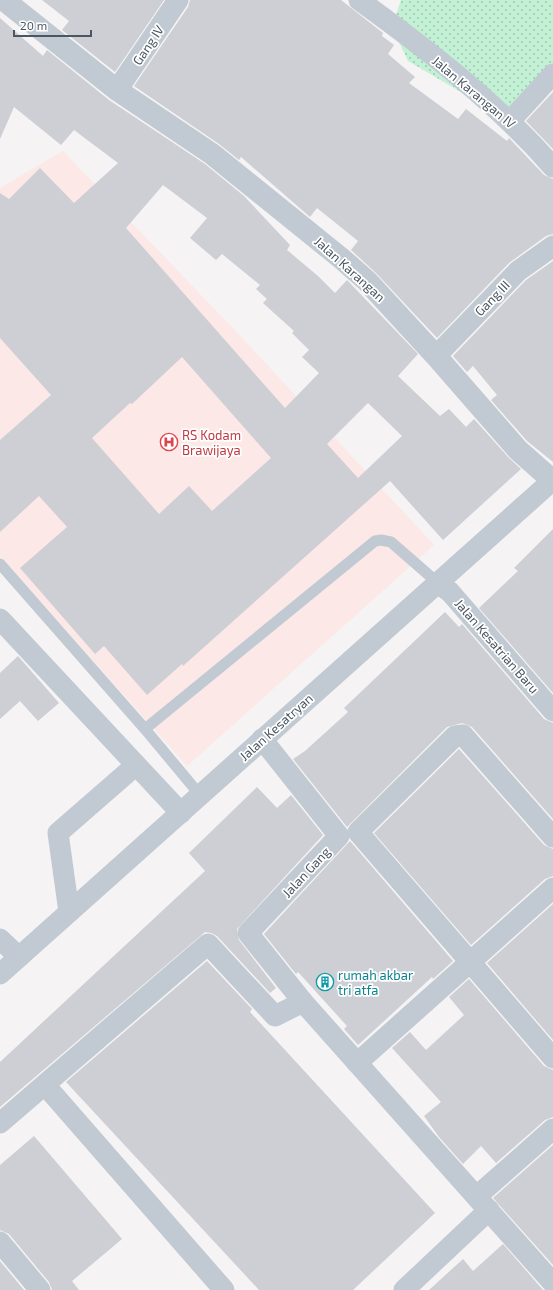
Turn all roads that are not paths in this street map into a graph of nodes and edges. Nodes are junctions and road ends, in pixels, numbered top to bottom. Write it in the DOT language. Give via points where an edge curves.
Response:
graph roads {
  1 [pos="4,0"];
  2 [pos="178,0"];
  3 [pos="360,0"];
  4 [pos="553,74"];
  5 [pos="117,90"];
  6 [pos="510,121"];
  7 [pos="553,167"];
  8 [pos="553,246"];
  9 [pos="436,356"];
  10 [pos="553,481"];
  11 [pos="0,564"];
  12 [pos="438,583"];
  13 [pos="0,619"];
  14 [pos="553,711"];
  15 [pos="145,729"];
  16 [pos="262,739"];
  17 [pos="136,765"];
  18 [pos="200,795"];
  19 [pos="181,813"];
  20 [pos="553,837"];
  21 [pos="553,888"];
  22 [pos="69,912"];
  23 [pos="0,939"];
  24 [pos="19,957"];
  25 [pos="470,962"];
  26 [pos="0,974"];
  27 [pos="303,1002"];
  28 [pos="553,1058"];
  29 [pos="357,1063"];
  30 [pos="45,1084"];
  31 [pos="0,1123"];
  32 [pos="553,1129"];
  33 [pos="483,1203"];
  34 [pos="0,1242"];
  35 [pos="553,1283"];
  36 [pos="40,1290"];
  37 [pos="224,1290"];
  38 [pos="404,1290"];
  1 -- 5 [label="street, Jalan Karangan"];
  2 -- 5 [label="street, Gang IV"];
  3 -- 6 [label="street, Jalan Karangan IV" via="452,71"];
  4 -- 6 [label="street"];
  5 -- 9 [label="street, Jalan Karangan" via="212,154 342,259 367,281"];
  6 -- 7 [label="street, Jalan Karangan IV"];
  8 -- 9 [label="street, Gang III" via="518,271"];
  9 -- 10 [label="street, Jalan Karangan" via="518,450"];
  10 -- 12 [label="street, Jalan Kesatryan"];
  11 -- 15 [label="lane"];
  12 -- 14 [label="street, Jalan Kesatrian Baru" via="450,592"];
  12 -- 15 [label="lane" via="391,542 375,541"];
  12 -- 16 [label="street, Jalan Kesatryan"];
  13 -- 17 [label="street"];
  15 -- 18 [label="lane"];
  16 -- 18 [label="street, Jalan Kesatryan"];
  16 -- 27 [label="street, Jalan Gang" via="339,836 248,933"];
  17 -- 19 [label="street"];
  17 -- 22 [label="street" via="58,833"];
  18 -- 19 [label="street, Jalan Kesatryan"];
  19 -- 22 [label="street, Jalan Kesatryan"];
  20 -- 25 [label="street" via="463,735 455,736 358,832"];
  21 -- 25 [label="street"];
  22 -- 24 [label="street, Jalan Kesatryan"];
  23 -- 24 [label="street"];
  24 -- 26 [label="street, Jalan Kesatryan"];
  25 -- 28 [label="street"];
  25 -- 29 [label="street"];
  27 -- 29 [label="street"];
  27 -- 30 [label="street" via="275,1016 208,944"];
  29 -- 33 [label="street"];
  30 -- 31 [label="street"];
  30 -- 37 [label="street"];
  32 -- 33 [label="street"];
  33 -- 35 [label="street"];
  33 -- 38 [label="street"];
  34 -- 36 [label="street"];
}
